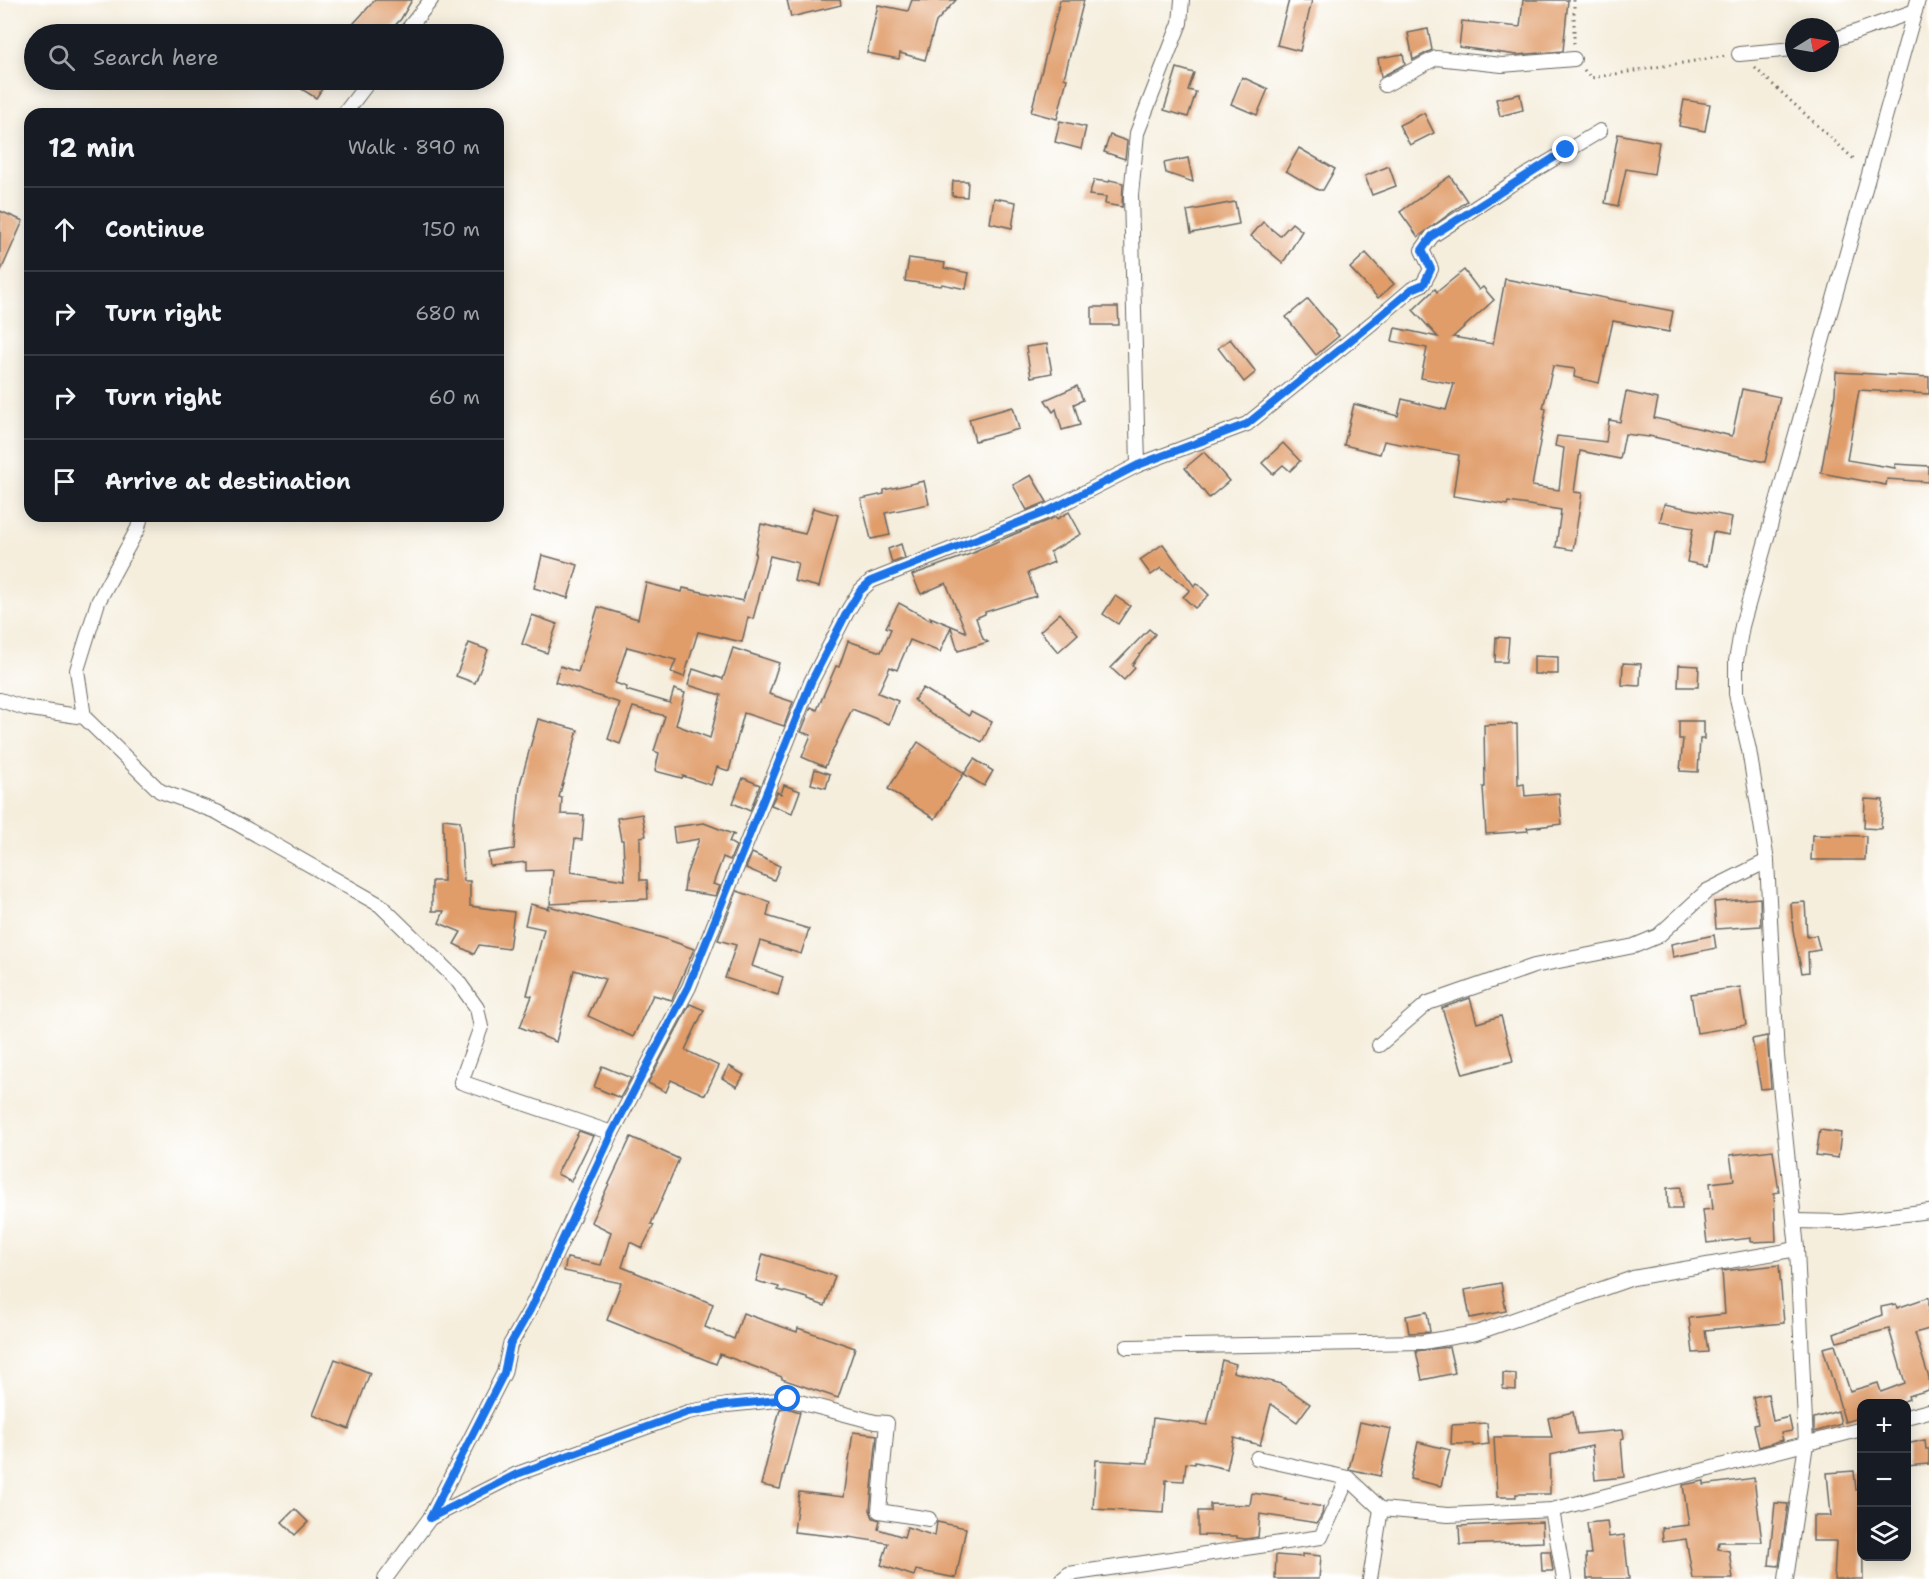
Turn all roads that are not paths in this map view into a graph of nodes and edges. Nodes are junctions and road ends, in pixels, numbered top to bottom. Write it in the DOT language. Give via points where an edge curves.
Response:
graph roads {
  1 [pos="431,0"];
  2 [pos="1182,0"];
  3 [pos="1917,6"];
  4 [pos="412,24"];
  5 [pos="1839,37"];
  6 [pos="1785,50"];
  7 [pos="1739,54"];
  8 [pos="1574,59"];
  9 [pos="1385,85"];
  10 [pos="362,90"];
  11 [pos="349,108"];
  12 [pos="1600,131"];
  13 [pos="1138,465"];
  14 [pos="140,522"];
  15 [pos="0,700"];
  16 [pos="84,717"];
  17 [pos="1767,861"];
  18 [pos="1379,1045"];
  19 [pos="612,1133"];
  20 [pos="1929,1211"];
  21 [pos="1795,1221"];
  22 [pos="1797,1249"];
  23 [pos="1127,1347"];
  24 [pos="1929,1411"];
  25 [pos="1911,1416"];
  26 [pos="1857,1430"];
  27 [pos="1806,1444"];
  28 [pos="1257,1458"];
  29 [pos="1348,1478"];
  30 [pos="1381,1509"];
  31 [pos="1552,1510"];
  32 [pos="430,1518"];
  33 [pos="929,1519"];
  34 [pos="385,1579"];
  35 [pos="1063,1579"];
  36 [pos="1370,1579"];
  37 [pos="1564,1579"];
  38 [pos="1786,1579"];
  1 -- 4 [label="street"];
  2 -- 13 [label="street" via="1180,23 1137,133 1131,195"];
  3 -- 5 [label="street"];
  3 -- 17 [label="street" via="1742,626 1736,694"];
  6 -- 7 [label="street"];
  8 -- 9 [label="street" via="1502,65 1436,58"];
  10 -- 11 [label="street"];
  12 -- 13 [label="street" via="1432,236 1422,250 1431,269 1424,284 1412,289 1247,424"];
  13 -- 19 [label="street" via="1048,511 871,581 860,591 811,682 688,987"];
  14 -- 16 [label="street" via="98,602 77,670"];
  15 -- 16 [label="street"];
  16 -- 19 [label="street" via="159,790 217,812 380,905 458,980 477,1008 481,1028 460,1082"];
  17 -- 18 [label="street" via="1707,891 1658,936 1634,946 1534,966 1428,1003"];
  17 -- 21 [label="street" via="1777,1056"];
  19 -- 32 [label="street" via="510,1345 504,1373"];
  20 -- 21 [label="street" via="1842,1222"];
  21 -- 22 [label="street"];
  22 -- 23 [label="street" via="1633,1278 1476,1333 1423,1342"];
  22 -- 27 [label="street"];
  24 -- 25 [label="street"];
  26 -- 27 [label="street"];
  27 -- 31 [label="street"];
  27 -- 38 [label="street"];
  28 -- 29 [label="street"];
  29 -- 30 [label="street"];
  29 -- 35 [label="street" via="1321,1537 1069,1574"];
  30 -- 31 [label="street" via="1448,1515"];
  30 -- 36 [label="street"];
  31 -- 37 [label="street"];
  32 -- 33 [label="street" via="517,1474 688,1412 788,1399 887,1423 879,1511"];
  32 -- 34 [label="street"];
}
